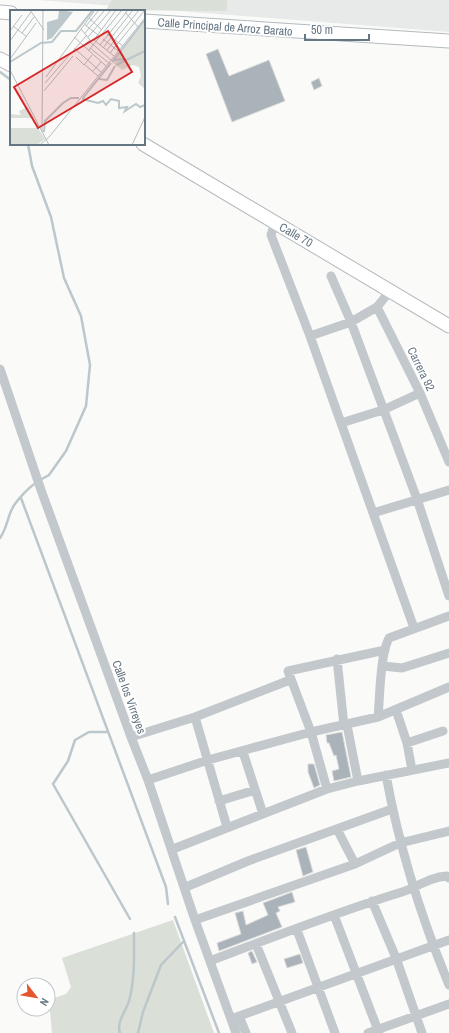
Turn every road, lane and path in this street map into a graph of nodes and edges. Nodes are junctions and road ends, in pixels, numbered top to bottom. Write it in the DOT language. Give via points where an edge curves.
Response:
graph roads {
  1 [pos="0,12"];
  2 [pos="10,13"];
  3 [pos="145,21"];
  4 [pos="449,41"];
  5 [pos="0,59"];
  6 [pos="10,64"];
  7 [pos="145,145"];
  8 [pos="275,223"];
  9 [pos="331,276"];
  10 [pos="390,291"];
  11 [pos="377,307"];
  12 [pos="351,322"];
  13 [pos="449,326"];
  14 [pos="310,336"];
  15 [pos="0,369"];
  16 [pos="420,393"];
  17 [pos="383,410"];
  18 [pos="341,423"];
  19 [pos="449,462"];
  20 [pos="449,490"];
  21 [pos="417,499"];
  22 [pos="374,513"];
  23 [pos="449,596"];
  24 [pos="449,616"];
  25 [pos="414,628"];
  26 [pos="385,650"];
  27 [pos="449,653"];
  28 [pos="337,659"];
  29 [pos="383,666"];
  30 [pos="290,680"];
  31 [pos="449,687"];
  32 [pos="396,710"];
  33 [pos="195,717"];
  34 [pos="378,717"];
  35 [pos="346,725"];
  36 [pos="443,731"];
  37 [pos="311,732"];
  38 [pos="131,738"];
  39 [pos="407,743"];
  40 [pos="243,752"];
  41 [pos="208,760"];
  42 [pos="449,764"];
  43 [pos="412,770"];
  44 [pos="386,775"];
  45 [pos="148,780"];
  46 [pos="358,780"];
  47 [pos="327,789"];
  48 [pos="255,790"];
  49 [pos="219,801"];
  50 [pos="392,809"];
  51 [pos="263,814"];
  52 [pos="227,827"];
  53 [pos="337,829"];
  54 [pos="449,831"];
  55 [pos="400,843"];
  56 [pos="173,848"];
  57 [pos="356,864"];
  58 [pos="449,878"];
  59 [pos="186,887"];
  60 [pos="414,888"];
  61 [pos="372,901"];
  62 [pos="334,915"];
  63 [pos="195,920"];
  64 [pos="297,930"];
  65 [pos="449,940"];
  66 [pos="256,944"];
  67 [pos="433,945"];
  68 [pos="396,958"];
  69 [pos="210,961"];
  70 [pos="356,972"];
  71 [pos="449,985"];
  72 [pos="319,987"];
  73 [pos="280,1002"];
  74 [pos="449,1004"];
  75 [pos="416,1015"];
  76 [pos="235,1017"];
  77 [pos="378,1031"];
  78 [pos="236,1033"];
  79 [pos="246,1033"];
  80 [pos="292,1033"];
  81 [pos="336,1033"];
  82 [pos="368,1033"];
  83 [pos="422,1033"];
  1 -- 2 [label="street"];
  3 -- 4 [label="street, Calle Principal de Arroz Barato"];
  5 -- 6 [label="street"];
  7 -- 8 [label="street, Calle 70"];
  8 -- 10 [label="street, Calle 70"];
  8 -- 14 [label="street" via="271,235"];
  9 -- 12 [label="street"];
  10 -- 11 [label="street"];
  10 -- 13 [label="street, Calle 70"];
  11 -- 12 [label="street"];
  11 -- 16 [label="street, Carrera 92"];
  12 -- 14 [label="street"];
  12 -- 17 [label="street"];
  14 -- 18 [label="street"];
  15 -- 38 [label="street, Calle los Virreyes"];
  16 -- 17 [label="street"];
  16 -- 19 [label="street, Carrera 92"];
  17 -- 18 [label="street"];
  17 -- 21 [label="street"];
  18 -- 22 [label="street"];
  20 -- 21 [label="street"];
  21 -- 22 [label="street"];
  21 -- 23 [label="street"];
  22 -- 25 [label="street"];
  24 -- 25 [label="street"];
  25 -- 26 [label="street" via="389,638"];
  26 -- 28 [label="street"];
  26 -- 29 [label="street"];
  27 -- 29 [label="street" via="402,668"];
  28 -- 30 [label="street" via="288,671"];
  28 -- 35 [label="street"];
  29 -- 34 [label="street"];
  30 -- 33 [label="street"];
  30 -- 37 [label="street"];
  31 -- 32 [label="street"];
  32 -- 34 [label="street"];
  32 -- 39 [label="street"];
  33 -- 38 [label="street"];
  33 -- 41 [label="street"];
  34 -- 35 [label="street"];
  35 -- 37 [label="street"];
  35 -- 46 [label="street"];
  36 -- 39 [label="street"];
  37 -- 40 [label="street"];
  37 -- 47 [label="street"];
  38 -- 45 [label="street, Calle los Virreyes"];
  39 -- 43 [label="street"];
  40 -- 41 [label="street"];
  40 -- 48 [label="street"];
  41 -- 45 [label="street"];
  41 -- 49 [label="street"];
  42 -- 43 [label="street"];
  43 -- 44 [label="street"];
  44 -- 46 [label="street"];
  44 -- 50 [label="street"];
  45 -- 56 [label="street, Calle los Virreyes"];
  46 -- 47 [label="street"];
  47 -- 51 [label="street"];
  48 -- 49 [label="street"];
  48 -- 51 [label="street"];
  49 -- 52 [label="street"];
  50 -- 53 [label="street"];
  50 -- 55 [label="street"];
  51 -- 52 [label="street"];
  52 -- 56 [label="street"];
  53 -- 57 [label="street"];
  53 -- 59 [label="street" via="248,861"];
  54 -- 55 [label="street"];
  55 -- 57 [label="street"];
  55 -- 60 [label="street"];
  56 -- 59 [label="street, Calle los Virreyes"];
  57 -- 63 [label="street"];
  58 -- 60 [label="street" via="434,877"];
  59 -- 63 [label="street, Calle los Virreyes"];
  60 -- 61 [label="street"];
  60 -- 67 [label="street"];
  61 -- 62 [label="street"];
  61 -- 68 [label="street"];
  62 -- 64 [label="street"];
  62 -- 70 [label="street"];
  63 -- 69 [label="street, Calle los Virreyes"];
  64 -- 66 [label="street"];
  64 -- 72 [label="street"];
  65 -- 67 [label="street"];
  66 -- 69 [label="street"];
  66 -- 73 [label="street"];
  67 -- 68 [label="street"];
  67 -- 71 [label="street"];
  68 -- 70 [label="street"];
  68 -- 75 [label="street"];
  69 -- 76 [label="street, Calle los Virreyes"];
  70 -- 72 [label="street"];
  70 -- 77 [label="street"];
  72 -- 73 [label="street"];
  72 -- 81 [label="street"];
  73 -- 76 [label="street"];
  73 -- 80 [label="street"];
  74 -- 75 [label="street"];
  75 -- 77 [label="street"];
  75 -- 83 [label="street"];
  76 -- 78 [label="street, Calle los Virreyes"];
  76 -- 79 [label="street"];
  77 -- 82 [label="street"];
}
